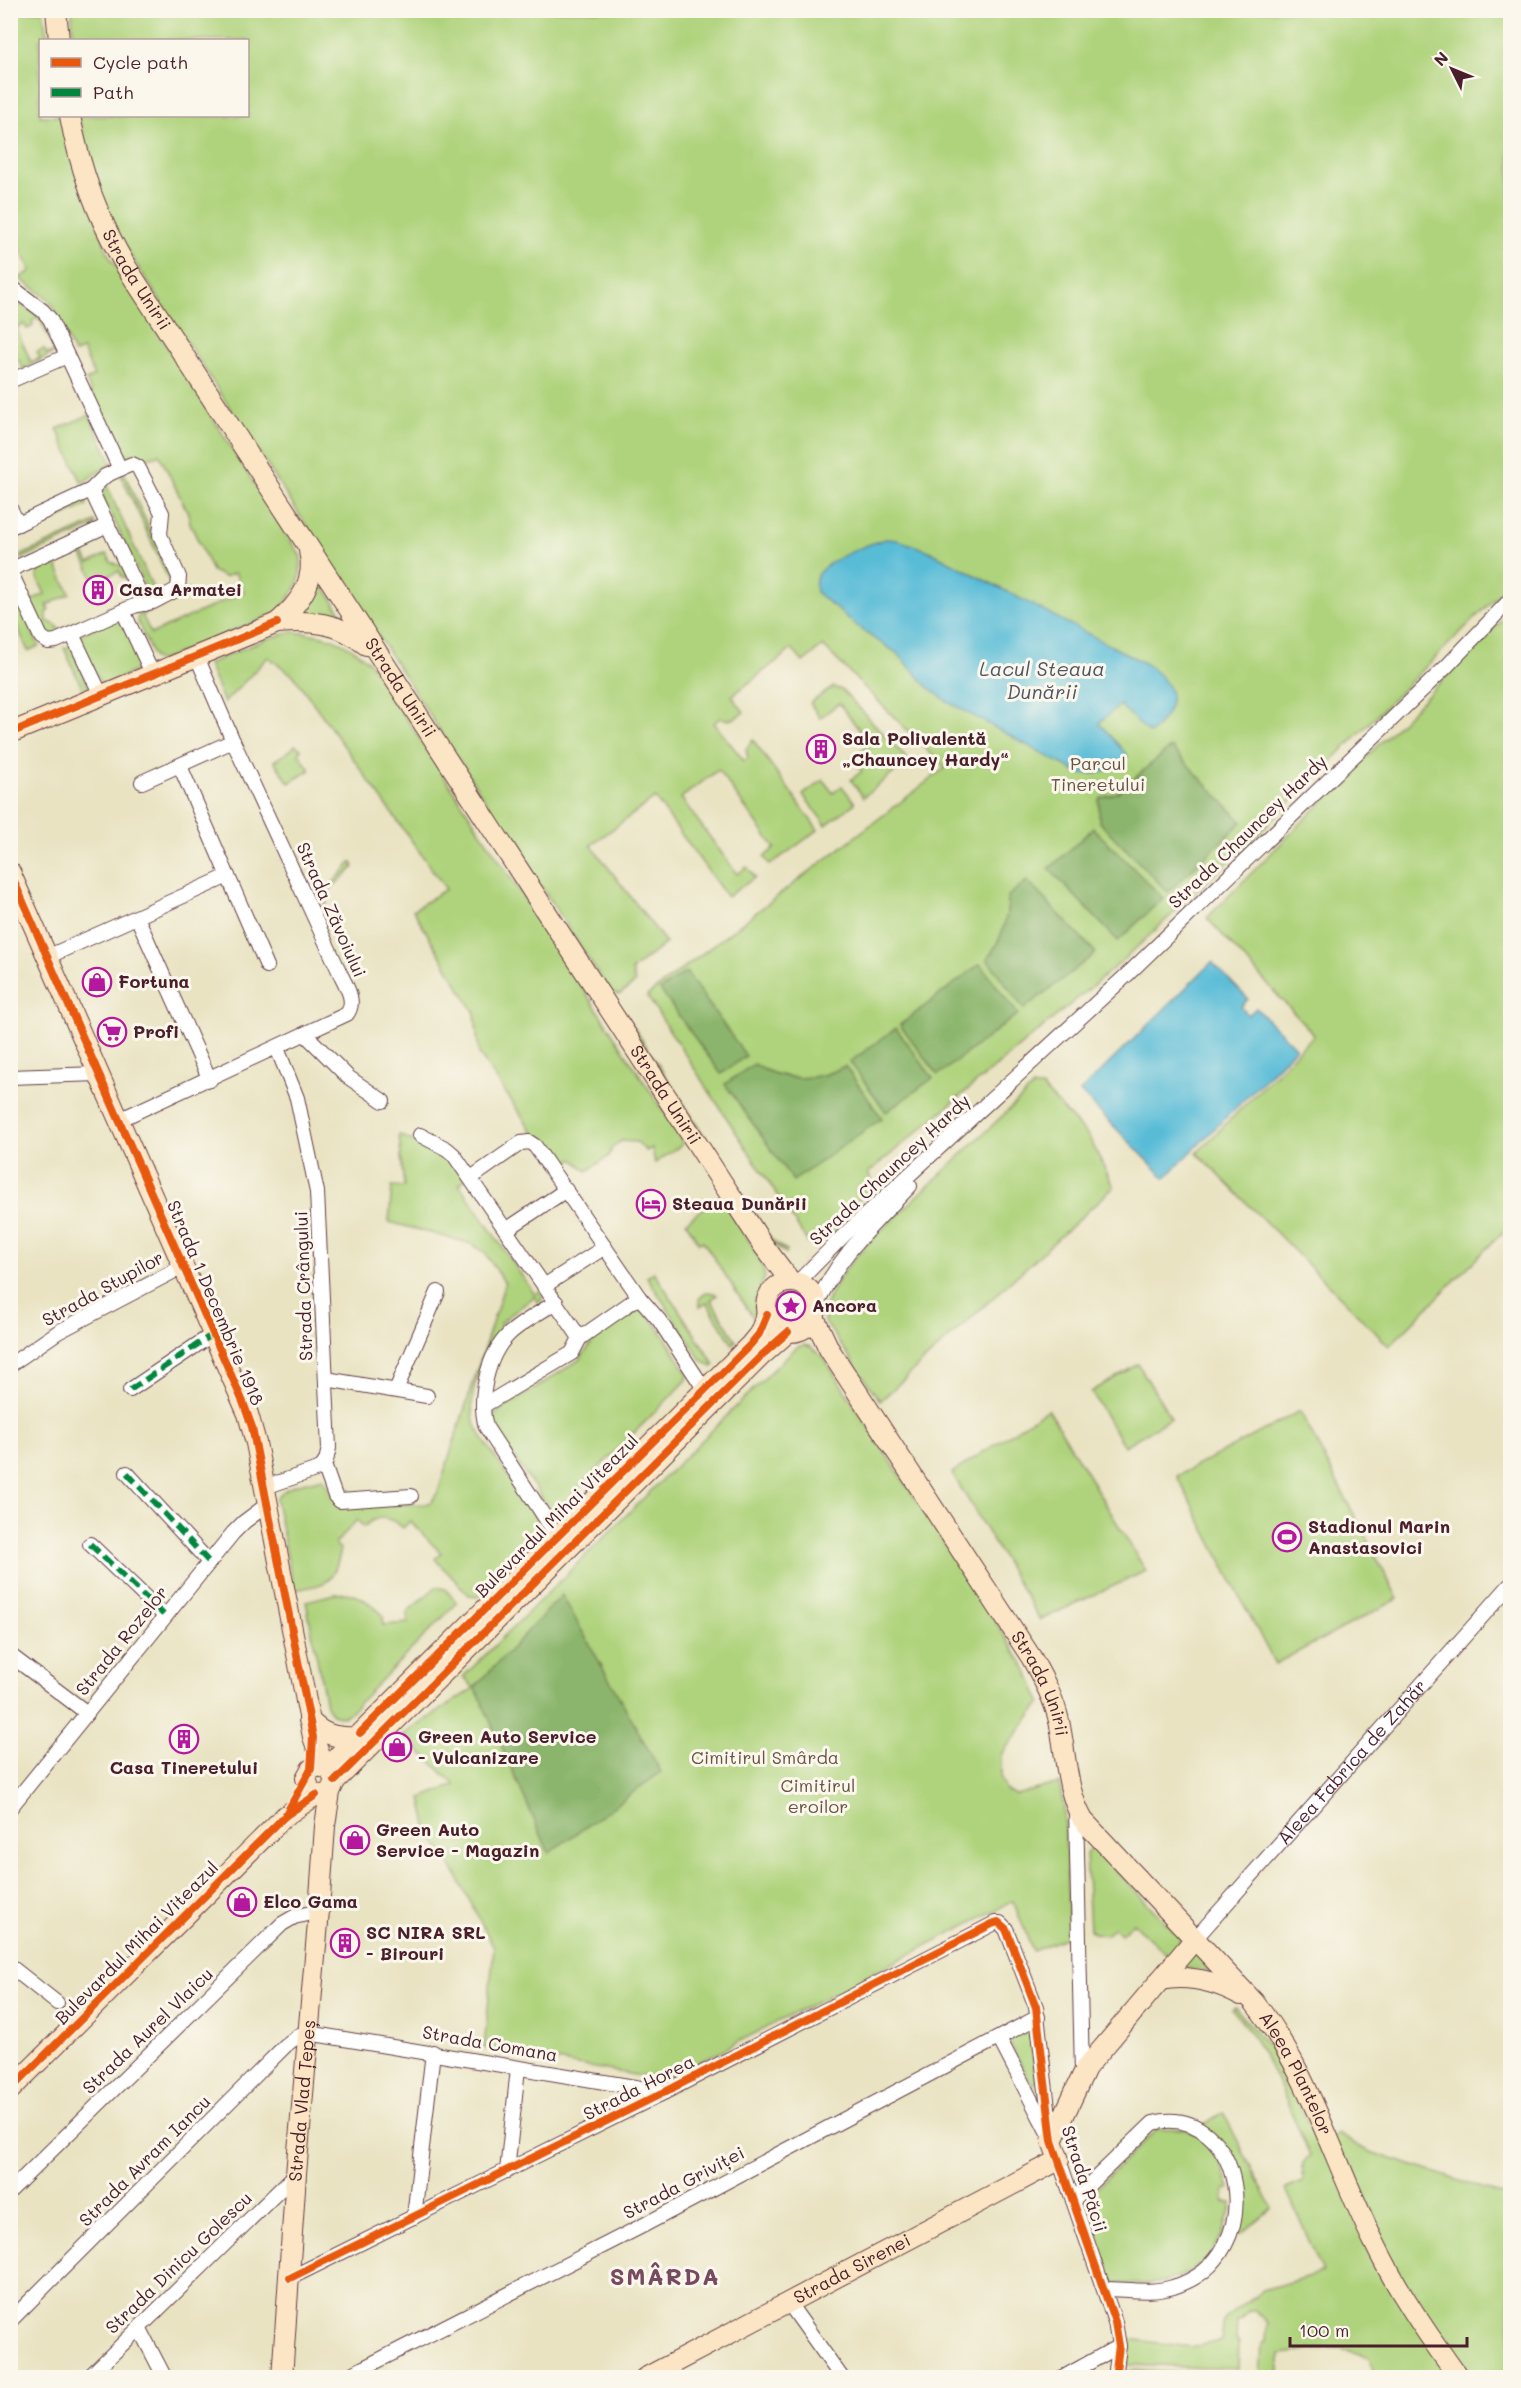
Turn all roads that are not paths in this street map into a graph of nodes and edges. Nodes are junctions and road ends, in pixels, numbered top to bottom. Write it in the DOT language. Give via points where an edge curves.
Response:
graph roads {
  1 [pos="56,10"];
  2 [pos="59,39"];
  3 [pos="70,117"];
  4 [pos="10,286"];
  5 [pos="66,356"];
  6 [pos="10,381"];
  7 [pos="120,469"];
  8 [pos="91,490"];
  9 [pos="10,508"];
  10 [pos="108,525"];
  11 [pos="14,526"];
  12 [pos="308,547"];
  13 [pos="10,571"];
  14 [pos="1510,600"];
  15 [pos="145,604"];
  16 [pos="123,611"];
  17 [pos="278,623"];
  18 [pos="72,634"];
  19 [pos="197,657"];
  20 [pos="384,665"];
  21 [pos="153,675"];
  22 [pos="101,695"];
  23 [pos="10,733"];
  24 [pos="233,741"];
  25 [pos="180,765"];
  26 [pos="142,782"];
  27 [pos="10,872"];
  28 [pos="228,876"];
  29 [pos="137,917"];
  30 [pos="47,957"];
  31 [pos="267,966"];
  32 [pos="305,1034"];
  33 [pos="277,1048"];
  34 [pos="98,1074"];
  35 [pos="10,1077"];
  36 [pos="210,1080"];
  37 [pos="1008,1086"];
  38 [pos="383,1101"];
  39 [pos="119,1120"];
  40 [pos="420,1135"];
  41 [pos="471,1178"];
  42 [pos="566,1190"];
  43 [pos="506,1230"];
  44 [pos="605,1247"];
  45 [pos="184,1266"];
  46 [pos="787,1284"];
  47 [pos="544,1286"];
  48 [pos="438,1292"];
  49 [pos="639,1297"];
  50 [pos="556,1302"];
  51 [pos="815,1311"];
  52 [pos="767,1314"];
  53 [pos="792,1332"];
  54 [pos="213,1334"];
  55 [pos="580,1338"];
  56 [pos="829,1349"];
  57 [pos="10,1365"];
  58 [pos="326,1379"];
  59 [pos="130,1390"];
  60 [pos="396,1390"];
  61 [pos="705,1390"];
  62 [pos="427,1396"];
  63 [pos="483,1406"];
  64 [pos="324,1465"];
  65 [pos="127,1473"];
  66 [pos="267,1495"];
  67 [pos="411,1496"];
  68 [pos="557,1536"];
  69 [pos="90,1544"];
  70 [pos="210,1562"];
  71 [pos="1510,1585"];
  72 [pos="165,1616"];
  73 [pos="10,1655"];
  74 [pos="87,1713"];
  75 [pos="311,1728"];
  76 [pos="356,1737"];
  77 [pos="321,1781"];
  78 [pos="10,1808"];
  79 [pos="1076,1808"];
  80 [pos="320,1911"];
  81 [pos="1000,1923"];
  82 [pos="1194,1940"];
  83 [pos="10,1966"];
  84 [pos="1160,1980"];
  85 [pos="1254,2002"];
  86 [pos="57,2003"];
  87 [pos="1038,2017"];
  88 [pos="308,2033"];
  89 [pos="999,2038"];
  90 [pos="433,2052"];
  91 [pos="518,2068"];
  92 [pos="1082,2074"];
  93 [pos="10,2090"];
  94 [pos="665,2092"];
  95 [pos="1052,2141"];
  96 [pos="1059,2160"];
  97 [pos="507,2171"];
  98 [pos="296,2174"];
  99 [pos="10,2191"];
  100 [pos="1073,2200"];
  101 [pos="414,2217"];
  102 [pos="290,2278"];
  103 [pos="1105,2289"];
  104 [pos="788,2302"];
  105 [pos="10,2321"];
  106 [pos="139,2328"];
  107 [pos="1119,2346"];
  108 [pos="665,2373"];
  109 [pos="88,2378"];
  110 [pos="165,2378"];
  111 [pos="282,2378"];
  112 [pos="344,2378"];
  113 [pos="645,2378"];
  114 [pos="842,2378"];
  115 [pos="1062,2378"];
  116 [pos="1115,2378"];
  117 [pos="1459,2378"];
  1 -- 2 [label="main road"];
  3 -- 12 [label="main road, Strada Unirii" via="86,178 113,245"];
  4 -- 5 [label="street" via="48,315"];
  5 -- 6 [label="street"];
  5 -- 7 [label="street"];
  7 -- 8 [label="street" via="105,476"];
  7 -- 15 [label="street" via="132,464 139,469 162,513 160,535 180,582 176,591"];
  8 -- 10 [label="street"];
  8 -- 11 [label="street"];
  9 -- 11 [label="street"];
  10 -- 13 [label="street"];
  10 -- 15 [label="street"];
  12 -- 17 [label="main road" via="312,564 307,586"];
  12 -- 20 [label="main road, Strada Unirii"];
  13 -- 18 [label="street" via="43,639 53,642"];
  14 -- 37 [label="street, Strada Chauncey Hardy" via="1447,666"];
  15 -- 16 [label="street"];
  16 -- 18 [label="street"];
  16 -- 21 [label="street"];
  17 -- 19 [label="main road"];
  17 -- 20 [label="main road" via="312,621 341,628 356,636"];
  18 -- 22 [label="street"];
  19 -- 21 [label="main road"];
  19 -- 24 [label="street, Strada Zăvoiului"];
  20 -- 46 [label="main road, Strada Unirii" via="763,1245 771,1268"];
  21 -- 22 [label="main road"];
  22 -- 23 [label="main road"];
  24 -- 25 [label="street"];
  24 -- 32 [label="street, Strada Zăvoiului" via="351,999 347,1014"];
  25 -- 26 [label="street"];
  25 -- 28 [label="street"];
  27 -- 30 [label="main road, Strada 1 Decembrie 1918"];
  28 -- 29 [label="street"];
  28 -- 31 [label="street"];
  29 -- 30 [label="street"];
  29 -- 36 [label="street"];
  30 -- 34 [label="main road, Strada 1 Decembrie 1918"];
  32 -- 33 [label="street, Strada Zăvoiului"];
  32 -- 38 [label="street" via="348,1077"];
  33 -- 36 [label="street, Strada Zăvoiului"];
  33 -- 58 [label="street, Strada Crângului" via="297,1098 317,1192"];
  34 -- 35 [label="street"];
  34 -- 39 [label="main road, Strada 1 Decembrie 1918"];
  36 -- 39 [label="street, Strada Zăvoiului"];
  37 -- 46 [label="street, Strada Chauncey Hardy"];
  37 -- 51 [label="street, Strada Chauncey Hardy" via="843,1257"];
  39 -- 45 [label="main road, Strada 1 Decembrie 1918"];
  40 -- 41 [label="street" via="451,1151"];
  41 -- 42 [label="street" via="529,1142 536,1146"];
  41 -- 43 [label="street"];
  42 -- 43 [label="street"];
  42 -- 44 [label="street"];
  43 -- 47 [label="street"];
  44 -- 47 [label="street"];
  44 -- 49 [label="street"];
  45 -- 54 [label="main road, Strada 1 Decembrie 1918"];
  45 -- 57 [label="street, Strada Stupilor" via="58,1332"];
  46 -- 51 [label="main road" via="810,1290"];
  46 -- 52 [label="main road" via="767,1300"];
  47 -- 50 [label="street"];
  48 -- 60 [label="street"];
  49 -- 55 [label="street"];
  49 -- 61 [label="street"];
  50 -- 55 [label="street"];
  50 -- 63 [label="street" via="505,1338 490,1368"];
  51 -- 53 [label="main road" via="805,1328"];
  51 -- 56 [label="main road, Strada Unirii"];
  52 -- 53 [label="main road" via="775,1326"];
  52 -- 61 [label="main road, Bulevardul Mihai Viteazul" via="757,1337"];
  53 -- 56 [label="main road"];
  53 -- 77 [label="main road, Bulevardul Mihai Viteazul" via="761,1356"];
  54 -- 59 [label="street"];
  54 -- 66 [label="main road, Strada 1 Decembrie 1918" via="250,1420"];
  55 -- 63 [label="street" via="572,1353"];
  56 -- 79 [label="main road, Strada Unirii" via="1044,1680 1059,1719"];
  58 -- 60 [label="street"];
  58 -- 64 [label="street, Strada Crângului" via="329,1448"];
  60 -- 62 [label="street"];
  61 -- 68 [label="main road, Bulevardul Mihai Viteazul"];
  63 -- 68 [label="street" via="486,1427"];
  64 -- 66 [label="street"];
  64 -- 67 [label="street" via="340,1501"];
  65 -- 70 [label="street"];
  66 -- 70 [label="street, Strada Rozelor"];
  66 -- 75 [label="main road, Strada 1 Decembrie 1918"];
  68 -- 76 [label="main road, Bulevardul Mihai Viteazul"];
  69 -- 72 [label="street"];
  70 -- 72 [label="street, Strada Rozelor"];
  71 -- 82 [label="street, Aleea Fabrica de Zahăr"];
  72 -- 74 [label="street, Strada Rozelor"];
  73 -- 74 [label="street"];
  74 -- 78 [label="street, Strada Rozelor"];
  75 -- 76 [label="main road" via="333,1736"];
  75 -- 77 [label="main road, Strada 1 Decembrie 1918"];
  76 -- 77 [label="main road, Bulevardul Mihai Viteazul"];
  77 -- 80 [label="main road, Strada Vlad Țepeș" via="325,1826"];
  77 -- 93 [label="main road, Bulevardul Mihai Viteazul"];
  79 -- 82 [label="main road, Aleea Plantelor" via="1091,1831"];
  79 -- 92 [label="street, Strada Unirii"];
  80 -- 88 [label="main road, Strada Vlad Țepeș"];
  80 -- 99 [label="street, Strada Aurel Vlaicu" via="282,1924"];
  81 -- 87 [label="street, Strada Păcii" via="1034,1997"];
  81 -- 94 [label="street, Strada Horea"];
  82 -- 84 [label="main road"];
  82 -- 85 [label="main road, Aleea Plantelor"];
  83 -- 86 [label="street"];
  84 -- 85 [label="main road" via="1199,1979"];
  84 -- 92 [label="main road"];
  85 -- 117 [label="main road, Aleea Plantelor" via="1298,2072 1383,2260"];
  87 -- 89 [label="street, Strada Griviței"];
  87 -- 95 [label="street, Strada Păcii"];
  88 -- 90 [label="street, Strada Comana"];
  88 -- 98 [label="main road, Strada Vlad Țepeș"];
  88 -- 105 [label="street, Strada Avram Iancu" via="286,2045"];
  89 -- 95 [label="street"];
  89 -- 112 [label="street, Strada Griviței"];
  90 -- 91 [label="street, Strada Comana"];
  90 -- 101 [label="street"];
  91 -- 94 [label="street, Strada Comana"];
  91 -- 97 [label="street"];
  92 -- 95 [label="main road"];
  94 -- 97 [label="street, Strada Horea"];
  95 -- 96 [label="main road, Strada Păcii"];
  96 -- 100 [label="street, Strada Păcii"];
  96 -- 104 [label="main road, Strada Sirenei"];
  97 -- 101 [label="street, Strada Horea"];
  98 -- 102 [label="main road, Strada Vlad Țepeș"];
  98 -- 106 [label="street, Strada Dinicu Golescu"];
  100 -- 103 [label="street, Strada Păcii"];
  100 -- 103 [label="street" via="1153,2123 1164,2121 1180,2122 1206,2135 1219,2149 1232,2174 1235,2222 1218,2259 1171,2288"];
  101 -- 102 [label="street, Strada Horea"];
  102 -- 111 [label="main road, Strada Vlad Țepeș"];
  103 -- 107 [label="street, Strada Păcii"];
  104 -- 108 [label="main road, Strada Sirenei"];
  104 -- 114 [label="street"];
  106 -- 109 [label="street, Strada Dinicu Golescu"];
  106 -- 110 [label="street"];
  107 -- 115 [label="street"];
  107 -- 116 [label="street, Strada Păcii"];
  108 -- 113 [label="main road, Strada Sirenei"];
}
